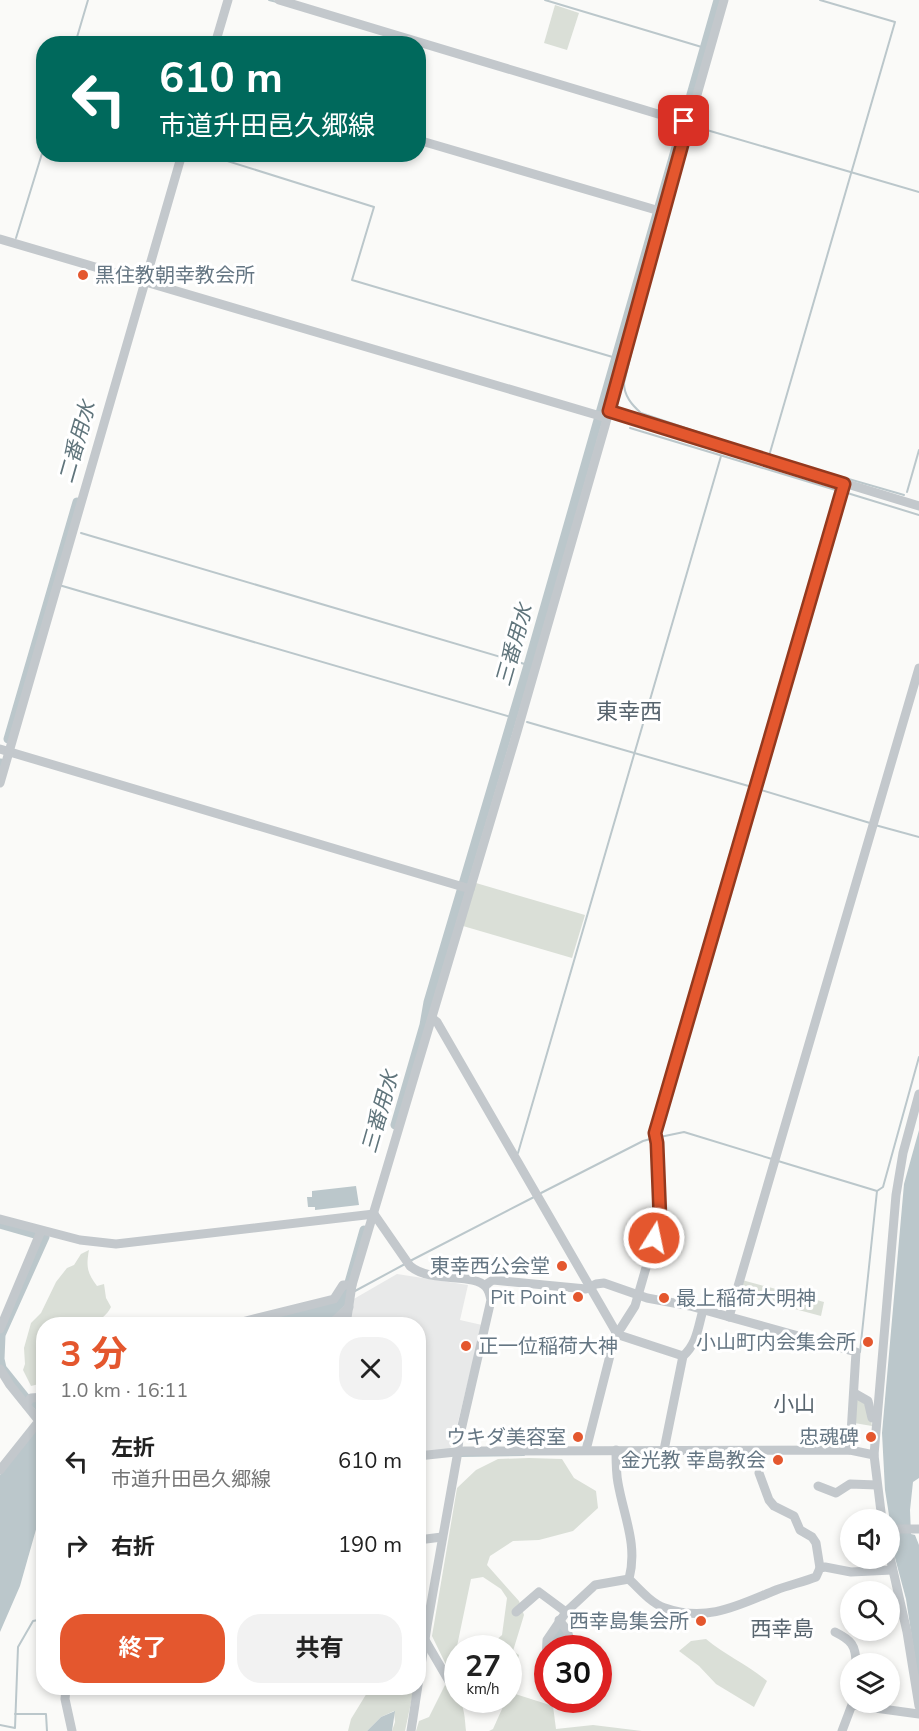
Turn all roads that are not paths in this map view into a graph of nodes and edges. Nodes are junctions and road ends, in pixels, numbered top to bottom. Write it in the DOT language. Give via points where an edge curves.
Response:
graph roads {
  1 [pos="228,0"];
  2 [pos="279,0"];
  3 [pos="723,0"];
  4 [pos="217,36"];
  5 [pos="399,36"];
  6 [pos="426,44"];
  7 [pos="684,121"];
  8 [pos="426,142"];
  9 [pos="180,162"];
  10 [pos="659,211"];
  11 [pos="0,239"];
  12 [pos="143,281"];
  13 [pos="604,415"];
  14 [pos="843,489"];
  15 [pos="919,506"];
  16 [pos="919,668"];
  17 [pos="5,750"];
  18 [pos="0,783"];
  19 [pos="470,889"];
  20 [pos="432,1018"];
  21 [pos="919,1094"];
  22 [pos="370,1215"];
  23 [pos="0,1219"];
  24 [pos="40,1234"];
  25 [pos="485,1285"];
  26 [pos="593,1285"];
  27 [pos="350,1292"];
  28 [pos="637,1294"];
  29 [pos="703,1310"];
  30 [pos="262,1317"];
  31 [pos="335,1317"];
  32 [pos="347,1317"];
  33 [pos="729,1317"];
  34 [pos="0,1329"];
  35 [pos="618,1330"];
  36 [pos="684,1355"];
  37 [pos="0,1369"];
  38 [pos="854,1393"];
  39 [pos="36,1399"];
  40 [pos="28,1401"];
  41 [pos="36,1416"];
  42 [pos="36,1425"];
  43 [pos="876,1429"];
  44 [pos="586,1450"];
  45 [pos="616,1450"];
  46 [pos="664,1450"];
  47 [pos="850,1450"];
  48 [pos="457,1454"];
  49 [pos="874,1455"];
  50 [pos="426,1456"];
  51 [pos="0,1470"];
  52 [pos="759,1473"];
  53 [pos="877,1485"];
  54 [pos="818,1486"];
  55 [pos="880,1509"];
  56 [pos="916,1528"];
  57 [pos="900,1529"];
  58 [pos="442,1537"];
  59 [pos="426,1539"];
  60 [pos="820,1568"];
  61 [pos="892,1570"];
  62 [pos="629,1579"];
  63 [pos="426,1608"];
  64 [pos="516,1612"];
  65 [pos="566,1612"];
  66 [pos="559,1620"];
  67 [pos="835,1632"];
  68 [pos="550,1635"];
  69 [pos="568,1635"];
  70 [pos="426,1642"];
  71 [pos="856,1653"];
  72 [pos="444,1673"];
  73 [pos="65,1695"];
  74 [pos="417,1695"];
  75 [pos="919,1706"];
  76 [pos="900,1711"];
  77 [pos="849,1713"];
  78 [pos="919,1714"];
  79 [pos="72,1731"];
  80 [pos="411,1731"];
  81 [pos="842,1731"];
  1 -- 4 [label="street"];
  2 -- 5 [label="street"];
  3 -- 7 [label="street"];
  6 -- 7 [label="street"];
  7 -- 10 [label="street"];
  8 -- 10 [label="street"];
  9 -- 12 [label="street"];
  10 -- 13 [label="street" via="638,302"];
  11 -- 12 [label="street"];
  12 -- 13 [label="street"];
  12 -- 17 [label="street"];
  13 -- 14 [label="street"];
  13 -- 19 [label="street"];
  14 -- 15 [label="street"];
  14 -- 28 [label="street" via="655,1133 660,1219"];
  16 -- 33 [label="street"];
  17 -- 18 [label="street"];
  17 -- 19 [label="street"];
  19 -- 20 [label="street"];
  20 -- 22 [label="street"];
  20 -- 26 [label="street"];
  21 -- 43 [label="street" via="896,1195"];
  22 -- 24 [label="street" via="127,1244"];
  22 -- 25 [label="street" via="421,1274"];
  22 -- 27 [label="street"];
  23 -- 24 [label="street"];
  24 -- 34 [label="street"];
  25 -- 26 [label="street" via="492,1280 586,1289"];
  25 -- 48 [label="street" via="491,1306"];
  26 -- 28 [label="street" via="604,1284"];
  26 -- 35 [label="street"];
  27 -- 30 [label="street" via="343,1285 334,1299"];
  27 -- 31 [label="street"];
  27 -- 32 [label="street"];
  28 -- 29 [label="street"];
  28 -- 35 [label="street"];
  29 -- 33 [label="street"];
  29 -- 36 [label="street" via="694,1342"];
  33 -- 38 [label="street" via="856,1352"];
  35 -- 36 [label="street" via="622,1336"];
  35 -- 44 [label="street"];
  36 -- 46 [label="street"];
  37 -- 40 [label="street"];
  38 -- 43 [label="street" via="870,1404"];
  38 -- 47 [label="street"];
  39 -- 40 [label="street"];
  40 -- 41 [label="street"];
  42 -- 51 [label="street"];
  43 -- 49 [label="street"];
  44 -- 45 [label="street"];
  44 -- 48 [label="street"];
  45 -- 46 [label="street"];
  45 -- 62 [label="street" via="617,1482 633,1562"];
  46 -- 47 [label="street"];
  47 -- 49 [label="street"];
  48 -- 50 [label="street"];
  48 -- 58 [label="street"];
  49 -- 53 [label="street"];
  52 -- 60 [label="street" via="769,1500 794,1516 800,1530 816,1543"];
  53 -- 54 [label="street" via="850,1484 836,1493"];
  53 -- 55 [label="street"];
  56 -- 57 [label="street"];
  58 -- 59 [label="street"];
  58 -- 63 [label="street"];
  60 -- 61 [label="street" via="851,1572"];
  60 -- 62 [label="street" via="816,1577 714,1613 663,1608"];
  61 -- 75 [label="street"];
  62 -- 65 [label="street" via="594,1585"];
  64 -- 65 [label="street" via="539,1592"];
  65 -- 66 [label="street"];
  66 -- 68 [label="street"];
  66 -- 69 [label="street"];
  67 -- 71 [label="street" via="852,1641"];
  70 -- 72 [label="street"];
  73 -- 79 [label="street"];
  74 -- 80 [label="street"];
  76 -- 78 [label="street"];
  77 -- 81 [label="street"];
}
